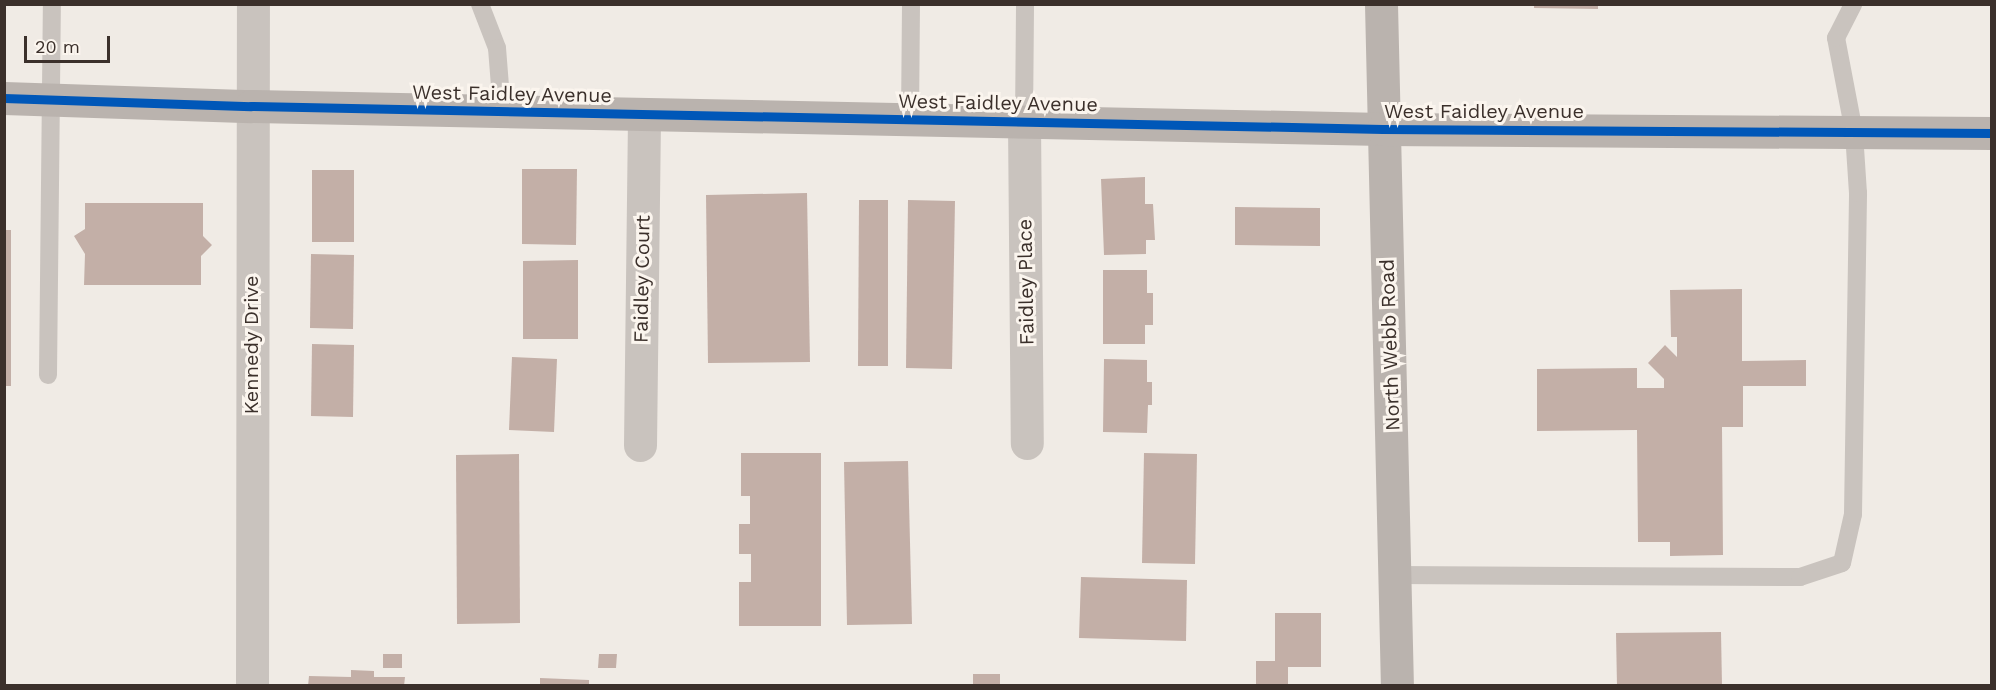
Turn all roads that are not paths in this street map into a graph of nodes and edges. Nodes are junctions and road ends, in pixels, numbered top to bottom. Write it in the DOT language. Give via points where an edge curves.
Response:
graph roads {
  1 [pos="52,4"];
  2 [pos="253,4"];
  3 [pos="480,4"];
  4 [pos="911,4"];
  5 [pos="1025,4"];
  6 [pos="1381,4"];
  7 [pos="1854,4"];
  8 [pos="4,98"];
  9 [pos="51,99"];
  10 [pos="251,106"];
  11 [pos="502,111"];
  12 [pos="645,114"];
  13 [pos="910,119"];
  14 [pos="1024,122"];
  15 [pos="1383,129"];
  16 [pos="1854,132"];
  17 [pos="1992,133"];
  18 [pos="48,375"];
  19 [pos="1028,443"];
  20 [pos="640,445"];
  21 [pos="1396,575"];
  22 [pos="252,686"];
  23 [pos="1397,686"];
  1 -- 9 [label="lane"];
  2 -- 10 [label="street, Kennedy Drive"];
  3 -- 11 [label="lane" via="497,48"];
  4 -- 13 [label="lane"];
  5 -- 14 [label="lane"];
  6 -- 15 [label="street, North Webb Road"];
  7 -- 16 [label="lane" via="1836,38"];
  8 -- 9 [label="street, West Faidley Avenue"];
  9 -- 10 [label="street, West Faidley Avenue"];
  9 -- 18 [label="lane"];
  10 -- 11 [label="street, West Faidley Avenue"];
  10 -- 22 [label="street, Kennedy Drive"];
  11 -- 12 [label="street, West Faidley Avenue"];
  12 -- 13 [label="street, West Faidley Avenue"];
  12 -- 20 [label="street, Faidley Court"];
  13 -- 14 [label="street, West Faidley Avenue"];
  14 -- 15 [label="street, West Faidley Avenue"];
  14 -- 19 [label="street, Faidley Place"];
  15 -- 16 [label="street, West Faidley Avenue"];
  15 -- 21 [label="street, North Webb Road"];
  16 -- 17 [label="street, West Faidley Avenue"];
  16 -- 21 [label="lane" via="1858,193 1853,514 1842,563 1800,577"];
  21 -- 23 [label="street, North Webb Road"];
}
